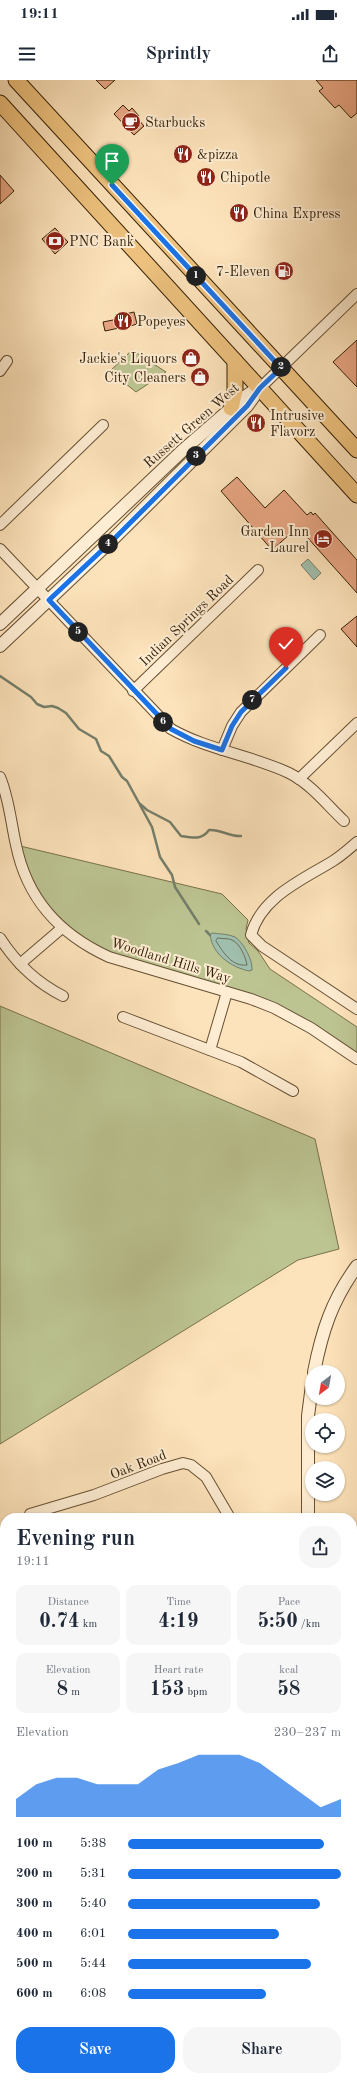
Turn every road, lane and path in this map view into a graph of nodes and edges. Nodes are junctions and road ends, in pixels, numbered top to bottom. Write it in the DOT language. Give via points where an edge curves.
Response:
graph roads {
  1 [pos="16,80"];
  2 [pos="0,103"];
  3 [pos="357,294"];
  4 [pos="7,361"];
  5 [pos="235,361"];
  6 [pos="281,368"];
  7 [pos="0,371"];
  8 [pos="260,388"];
  9 [pos="231,408"];
  10 [pos="103,425"];
  11 [pos="357,450"];
  12 [pos="357,495"];
  13 [pos="0,525"];
  14 [pos="0,549"];
  15 [pos="258,570"];
  16 [pos="36,588"];
  17 [pos="49,600"];
  18 [pos="0,624"];
  19 [pos="320,635"];
  20 [pos="0,646"];
  21 [pos="133,691"];
  22 [pos="357,723"];
  23 [pos="222,750"];
  24 [pos="0,777"];
  25 [pos="299,779"];
  26 [pos="344,821"];
  27 [pos="357,842"];
  28 [pos="62,928"];
  29 [pos="0,938"];
  30 [pos="20,964"];
  31 [pos="227,992"];
  32 [pos="63,996"];
  33 [pos="357,1009"];
  34 [pos="123,1017"];
  35 [pos="210,1050"];
  36 [pos="357,1059"];
  37 [pos="293,1091"];
  38 [pos="357,1266"];
  39 [pos="316,1365"];
  40 [pos="309,1405"];
  41 [pos="33,1513"];
  42 [pos="227,1513"];
  43 [pos="308,1513"];
  1 -- 6 [label="main road"];
  2 -- 5 [label="main road"];
  3 -- 6 [label="street"];
  4 -- 7 [label="street"];
  5 -- 8 [label="main road"];
  5 -- 9 [label="main road" via="235,390"];
  6 -- 8 [label="street"];
  6 -- 11 [label="main road"];
  8 -- 9 [label="street, Russett Green West"];
  8 -- 12 [label="main road"];
  8 -- 17 [label="street, Russett Green West" via="247,406"];
  9 -- 16 [label="street, Russett Green West" via="137,492"];
  10 -- 13 [label="street"];
  14 -- 16 [label="street"];
  15 -- 21 [label="street, Indian Springs Road"];
  16 -- 17 [label="street"];
  16 -- 18 [label="street, Russett Green West"];
  17 -- 20 [label="street, Russett Green West"];
  17 -- 21 [label="street"];
  19 -- 23 [label="street" via="241,712"];
  21 -- 23 [label="street" via="171,729 194,741"];
  22 -- 25 [label="street"];
  23 -- 25 [label="street"];
  24 -- 28 [label="street, Woodland Hills Way" via="21,867 40,903"];
  25 -- 26 [label="street"];
  27 -- 33 [label="street" via="275,898 254,922 251,935 262,946"];
  28 -- 30 [label="street"];
  28 -- 31 [label="street, Woodland Hills Way" via="93,950 109,957"];
  29 -- 30 [label="street"];
  30 -- 32 [label="street" via="39,982"];
  31 -- 35 [label="street"];
  31 -- 36 [label="street, Woodland Hills Way" via="251,999 292,1017"];
  34 -- 35 [label="street"];
  35 -- 37 [label="street" via="248,1065"];
  38 -- 39 [label="street" via="331,1307"];
  40 -- 43 [label="street"];
  41 -- 42 [label="street, Oak Road" via="94,1495 183,1463 191,1465 206,1477"];
}
